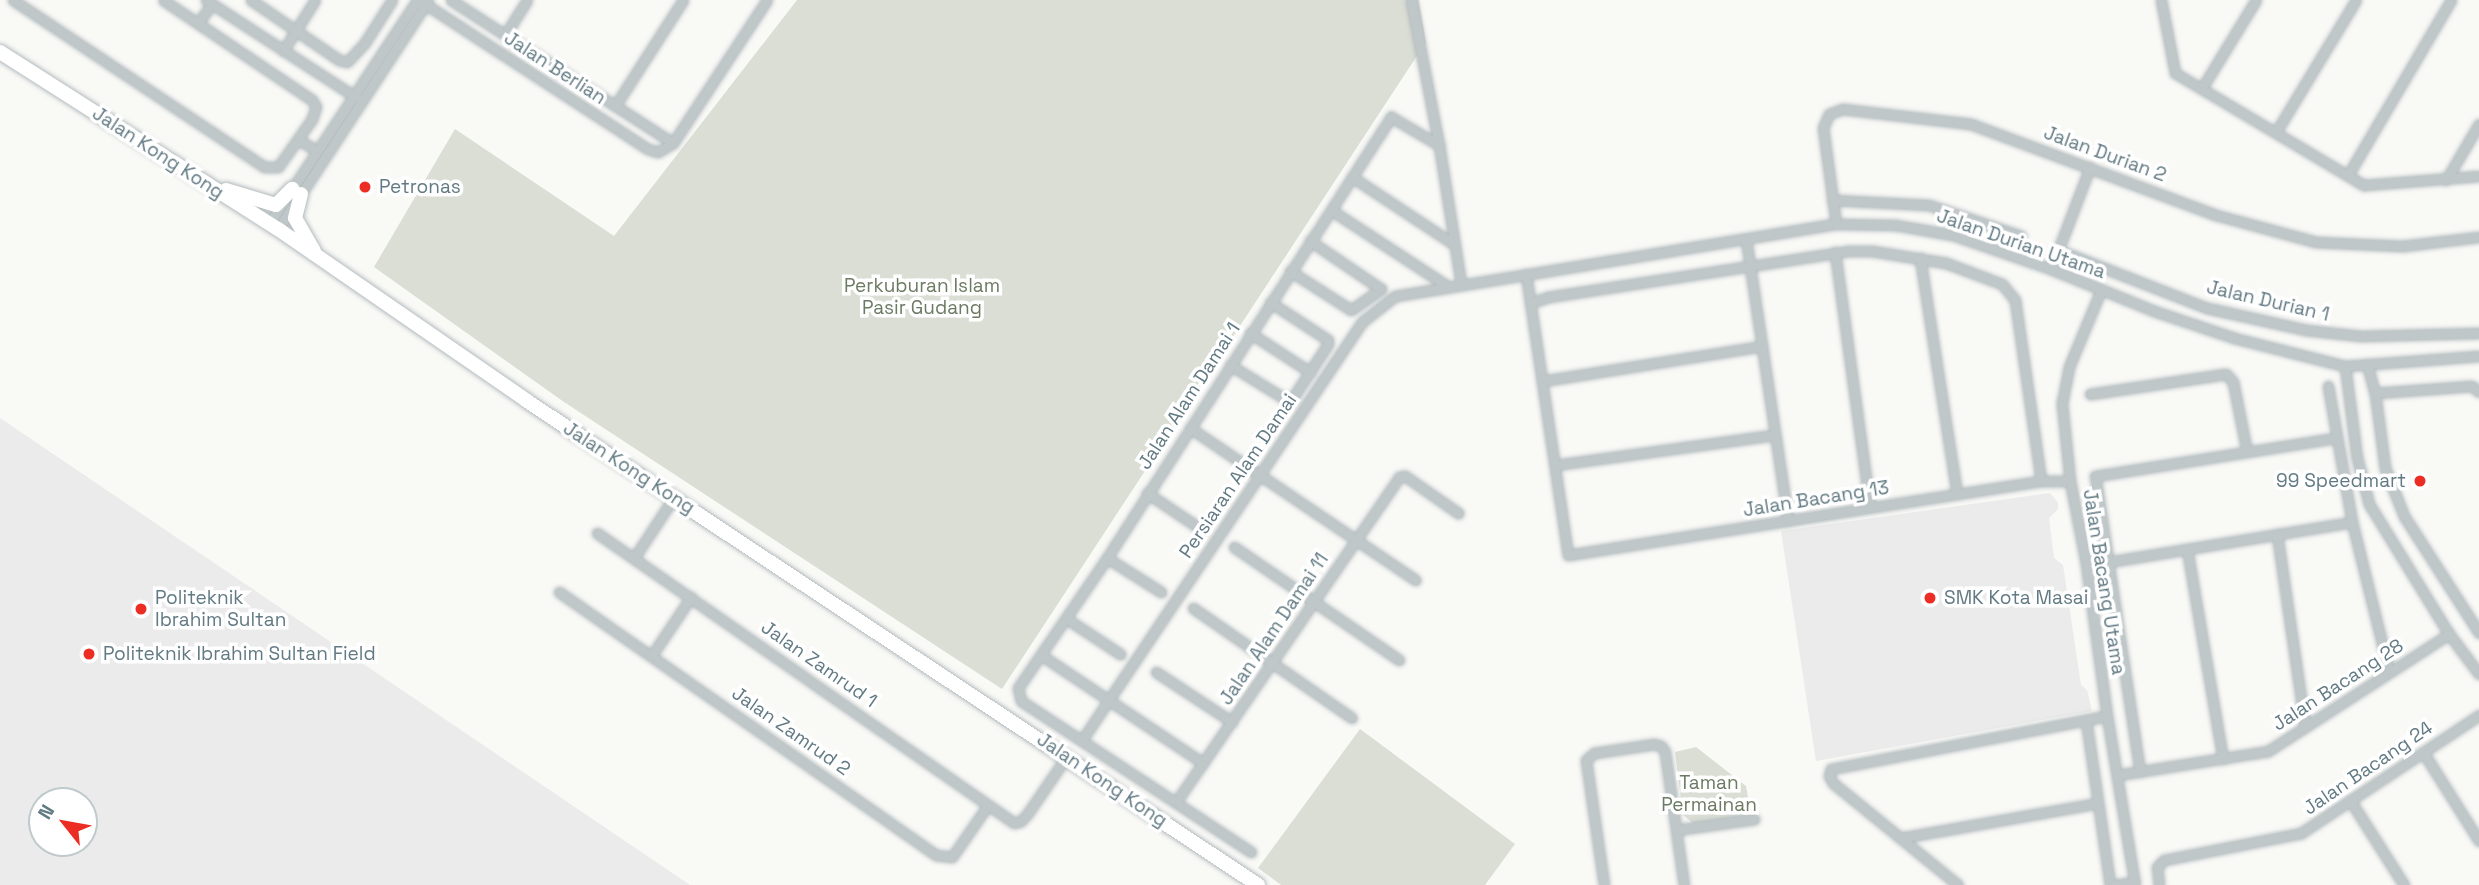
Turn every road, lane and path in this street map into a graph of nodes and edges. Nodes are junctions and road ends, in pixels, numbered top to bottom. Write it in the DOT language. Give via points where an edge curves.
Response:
graph roads {
  1 [pos="13,0"];
  2 [pos="163,0"];
  3 [pos="250,0"];
  4 [pos="315,0"];
  5 [pos="393,0"];
  6 [pos="450,0"];
  7 [pos="527,0"];
  8 [pos="683,0"];
  9 [pos="767,0"];
  10 [pos="1411,0"];
  11 [pos="2161,0"];
  12 [pos="2256,0"];
  13 [pos="2356,0"];
  14 [pos="2451,0"];
  15 [pos="423,1"];
  16 [pos="209,2"];
  17 [pos="440,14"];
  18 [pos="198,23"];
  19 [pos="296,30"];
  20 [pos="505,35"];
  21 [pos="283,51"];
  22 [pos="0,52"];
  23 [pos="2203,88"];
  24 [pos="353,96"];
  25 [pos="363,102"];
  26 [pos="615,106"];
  27 [pos="2479,124"];
  28 [pos="2276,132"];
  29 [pos="299,140"];
  30 [pos="673,143"];
  31 [pos="1439,145"];
  32 [pos="317,151"];
  33 [pos="2090,167"];
  34 [pos="2348,175"];
  35 [pos="2479,176"];
  36 [pos="1352,177"];
  37 [pos="2446,180"];
  38 [pos="205,183"];
  39 [pos="297,191"];
  40 [pos="1832,200"];
  41 [pos="1331,210"];
  42 [pos="1836,224"];
  43 [pos="274,227"];
  44 [pos="2021,236"];
  45 [pos="2479,237"];
  46 [pos="1746,239"];
  47 [pos="1310,242"];
  48 [pos="1455,245"];
  49 [pos="2058,250"];
  50 [pos="1835,253"];
  51 [pos="316,255"];
  52 [pos="1920,258"];
  53 [pos="1750,265"];
  54 [pos="2051,269"];
  55 [pos="1290,271"];
  56 [pos="1526,274"];
  57 [pos="1461,284"];
  58 [pos="1447,286"];
  59 [pos="2101,290"];
  60 [pos="1270,302"];
  61 [pos="1530,303"];
  62 [pos="1250,333"];
  63 [pos="2479,333"];
  64 [pos="1762,346"];
  65 [pos="2479,356"];
  66 [pos="2367,364"];
  67 [pos="1230,365"];
  68 [pos="2345,366"];
  69 [pos="1310,372"];
  70 [pos="1542,381"];
  71 [pos="2328,386"];
  72 [pos="2479,392"];
  73 [pos="2090,394"];
  74 [pos="2375,394"];
  75 [pos="1190,428"];
  76 [pos="1775,435"];
  77 [pos="2336,438"];
  78 [pos="2247,452"];
  79 [pos="1555,465"];
  80 [pos="1259,475"];
  81 [pos="2041,481"];
  82 [pos="2070,481"];
  83 [pos="1147,493"];
  84 [pos="1957,494"];
  85 [pos="674,497"];
  86 [pos="1870,508"];
  87 [pos="1458,513"];
  88 [pos="1788,521"];
  89 [pos="2352,522"];
  90 [pos="1202,530"];
  91 [pos="597,533"];
  92 [pos="2277,534"];
  93 [pos="1356,540"];
  94 [pos="1234,547"];
  95 [pos="2187,549"];
  96 [pos="634,558"];
  97 [pos="1107,558"];
  98 [pos="2108,562"];
  99 [pos="1415,580"];
  100 [pos="559,592"];
  101 [pos="1161,592"];
  102 [pos="691,597"];
  103 [pos="1315,602"];
  104 [pos="1193,608"];
  105 [pos="1067,618"];
  106 [pos="2479,633"];
  107 [pos="2449,634"];
  108 [pos="1120,654"];
  109 [pos="652,655"];
  110 [pos="1041,655"];
  111 [pos="1399,660"];
  112 [pos="1273,663"];
  113 [pos="2389,671"];
  114 [pos="1156,672"];
  115 [pos="2479,674"];
  116 [pos="1109,700"];
  117 [pos="2479,715"];
  118 [pos="2107,716"];
  119 [pos="1352,718"];
  120 [pos="2086,720"];
  121 [pos="1232,722"];
  122 [pos="2305,726"];
  123 [pos="1082,740"];
  124 [pos="2423,752"];
  125 [pos="1066,756"];
  126 [pos="2223,759"];
  127 [pos="1203,763"];
  128 [pos="2140,772"];
  129 [pos="2118,775"];
  130 [pos="2350,800"];
  131 [pos="1176,802"];
  132 [pos="2098,803"];
  133 [pos="988,806"];
  134 [pos="1754,819"];
  135 [pos="1676,830"];
  136 [pos="1900,838"];
  137 [pos="2479,841"];
  138 [pos="1251,852"];
  139 [pos="2135,883"];
  140 [pos="1258,885"];
  141 [pos="1604,885"];
  142 [pos="1684,885"];
  143 [pos="1958,885"];
  144 [pos="2112,885"];
  145 [pos="2159,885"];
  146 [pos="2404,885"];
  1 -- 29 [label="street" via="264,167 278,167"];
  2 -- 18 [label="street"];
  3 -- 19 [label="street"];
  4 -- 19 [label="street"];
  5 -- 19 [label="street" via="347,62"];
  6 -- 17 [label="street"];
  6 -- 20 [label="street"];
  7 -- 20 [label="street"];
  8 -- 26 [label="street"];
  9 -- 30 [label="street"];
  10 -- 31 [label="street"];
  11 -- 23 [label="street" via="2172,68"];
  12 -- 23 [label="street"];
  13 -- 28 [label="street"];
  14 -- 34 [label="street"];
  15 -- 17 [label="street, Jalan Berlian"];
  15 -- 24 [label="street"];
  15 -- 25 [label="street"];
  16 -- 18 [label="street"];
  16 -- 21 [label="street"];
  17 -- 30 [label="street, Jalan Berlian" via="648,149 663,151"];
  18 -- 29 [label="street" via="312,100 315,113"];
  19 -- 21 [label="street"];
  20 -- 26 [label="street"];
  21 -- 24 [label="street"];
  22 -- 38 [label="main road, Jalan Kong Kong"];
  23 -- 28 [label="street"];
  24 -- 25 [label="street"];
  24 -- 32 [label="street"];
  25 -- 39 [label="street"];
  26 -- 30 [label="street"];
  27 -- 37 [label="street"];
  28 -- 34 [label="street"];
  29 -- 32 [label="street"];
  31 -- 36 [label="street, Jalan Alam Damai 1" via="1391,117"];
  31 -- 48 [label="street"];
  32 -- 39 [label="street"];
  33 -- 40 [label="street, Jalan Durian 2" via="1955,120 1835,109 1824,119 1823,128"];
  33 -- 45 [label="street, Jalan Durian 2" via="2216,215 2316,242 2402,246"];
  33 -- 49 [label="street"];
  34 -- 37 [label="street" via="2370,187"];
  35 -- 37 [label="street"];
  36 -- 41 [label="street, Jalan Alam Damai 1"];
  36 -- 48 [label="street"];
  38 -- 39 [label="main road" via="271,205"];
  38 -- 43 [label="main road, Jalan Kong Kong"];
  39 -- 43 [label="street"];
  39 -- 51 [label="main road" via="295,218"];
  40 -- 42 [label="street, Jalan Durian 2"];
  40 -- 44 [label="street" via="1928,205"];
  41 -- 47 [label="street, Jalan Alam Damai 1"];
  41 -- 58 [label="street"];
  42 -- 46 [label="street, Jalan Durian Utama"];
  42 -- 54 [label="street, Jalan Durian Utama" via="1927,228"];
  43 -- 51 [label="main road, Jalan Kong Kong"];
  46 -- 53 [label="street"];
  46 -- 56 [label="street, Jalan Durian Utama"];
  47 -- 55 [label="street, Jalan Alam Damai 1"];
  47 -- 55 [label="street" via="1381,289 1351,310"];
  48 -- 57 [label="street"];
  49 -- 54 [label="street"];
  49 -- 63 [label="street, Jalan Durian 1" via="2207,308 2306,330 2361,336"];
  50 -- 52 [label="street" via="1872,251"];
  50 -- 53 [label="street"];
  50 -- 86 [label="street"];
  51 -- 85 [label="main road, Jalan Kong Kong"];
  52 -- 81 [label="street" via="1992,280 2015,300"];
  52 -- 84 [label="street"];
  53 -- 61 [label="street"];
  53 -- 64 [label="street"];
  54 -- 59 [label="street, Jalan Durian Utama"];
  55 -- 60 [label="street, Jalan Alam Damai 1"];
  56 -- 57 [label="street, Jalan Durian Utama"];
  56 -- 61 [label="street"];
  57 -- 58 [label="street, Persiaran Alam Damai"];
  58 -- 80 [label="street, Persiaran Alam Damai" via="1395,296 1362,322"];
  59 -- 68 [label="street, Jalan Durian Utama" via="2234,338"];
  59 -- 82 [label="street, Jalan Bacang Utama" via="2064,386"];
  60 -- 62 [label="street, Jalan Alam Damai 1"];
  60 -- 69 [label="street" via="1328,340"];
  61 -- 70 [label="street"];
  62 -- 67 [label="street, Jalan Alam Damai 1"];
  62 -- 69 [label="street"];
  64 -- 70 [label="street"];
  64 -- 76 [label="street"];
  65 -- 66 [label="street, Jalan Durian Utama"];
  66 -- 68 [label="street, Jalan Durian Utama"];
  66 -- 74 [label="street"];
  67 -- 69 [label="street" via="1287,402"];
  67 -- 75 [label="street, Jalan Alam Damai 1"];
  68 -- 107 [label="street" via="2357,458 2370,504"];
  70 -- 79 [label="street"];
  71 -- 77 [label="street"];
  72 -- 74 [label="street" via="2472,386"];
  73 -- 78 [label="street" via="2226,374 2233,382"];
  74 -- 106 [label="street" via="2385,468 2404,516"];
  75 -- 80 [label="street"];
  75 -- 83 [label="street, Jalan Alam Damai 1"];
  76 -- 79 [label="street"];
  76 -- 88 [label="street"];
  77 -- 78 [label="street"];
  77 -- 89 [label="street"];
  78 -- 98 [label="street" via="2095,476"];
  79 -- 88 [label="street, Jalan Bacang 13" via="1568,555"];
  80 -- 93 [label="street"];
  80 -- 116 [label="street, Persiaran Alam Damai"];
  81 -- 82 [label="street, Jalan Bacang 13"];
  81 -- 84 [label="street, Jalan Bacang 13"];
  82 -- 118 [label="street, Jalan Bacang Utama"];
  83 -- 90 [label="street"];
  83 -- 97 [label="street, Jalan Alam Damai 1"];
  84 -- 86 [label="street, Jalan Bacang 13"];
  85 -- 96 [label="street"];
  85 -- 125 [label="main road, Jalan Kong Kong"];
  86 -- 88 [label="street, Jalan Bacang 13"];
  87 -- 93 [label="street, Jalan Alam Damai 11" via="1402,476"];
  89 -- 92 [label="street"];
  89 -- 113 [label="street"];
  91 -- 96 [label="street, Jalan Zamrud 1"];
  92 -- 95 [label="street"];
  92 -- 122 [label="street"];
  93 -- 99 [label="street"];
  93 -- 103 [label="street, Jalan Alam Damai 11"];
  94 -- 103 [label="street"];
  95 -- 98 [label="street"];
  95 -- 126 [label="street"];
  96 -- 102 [label="street, Jalan Zamrud 1"];
  97 -- 101 [label="street"];
  97 -- 105 [label="street, Jalan Alam Damai 1"];
  98 -- 128 [label="street"];
  100 -- 109 [label="street, Jalan Zamrud 2"];
  102 -- 109 [label="street"];
  102 -- 133 [label="street, Jalan Zamrud 1"];
  103 -- 111 [label="street"];
  103 -- 112 [label="street, Jalan Alam Damai 11"];
  104 -- 112 [label="street"];
  105 -- 108 [label="street"];
  105 -- 110 [label="street, Jalan Alam Damai 1"];
  107 -- 113 [label="street, Jalan Bacang 28"];
  107 -- 115 [label="street"];
  109 -- 133 [label="street, Jalan Zamrud 2" via="936,856 952,857"];
  110 -- 116 [label="street"];
  110 -- 123 [label="street, Jalan Alam Damai 1" via="1018,695"];
  112 -- 119 [label="street"];
  112 -- 121 [label="street, Jalan Alam Damai 11"];
  113 -- 122 [label="street, Jalan Bacang 28"];
  114 -- 121 [label="street"];
  116 -- 123 [label="street, Persiaran Alam Damai"];
  116 -- 127 [label="street"];
  117 -- 124 [label="street, Jalan Bacang 24"];
  118 -- 120 [label="street"];
  118 -- 129 [label="street, Jalan Bacang Utama"];
  120 -- 132 [label="street"];
  120 -- 136 [label="street" via="1831,769 1831,781"];
  121 -- 127 [label="street, Jalan Alam Damai 11"];
  122 -- 126 [label="street, Jalan Bacang 28" via="2268,751"];
  123 -- 131 [label="street"];
  124 -- 130 [label="street, Jalan Bacang 24"];
  124 -- 137 [label="street"];
  125 -- 133 [label="street, Jalan Zamrud 1" via="1021,821 1008,820"];
  125 -- 140 [label="main road, Jalan Kong Kong"];
  126 -- 128 [label="street, Jalan Bacang 28"];
  127 -- 131 [label="street, Jalan Alam Damai 11"];
  128 -- 129 [label="street, Jalan Bacang 28"];
  129 -- 139 [label="street, Jalan Bacang Utama"];
  130 -- 145 [label="street, Jalan Bacang 24" via="2301,833 2164,860 2158,864"];
  130 -- 146 [label="street"];
  131 -- 138 [label="street"];
  132 -- 136 [label="street"];
  132 -- 144 [label="street"];
  134 -- 135 [label="street"];
  135 -- 141 [label="street" via="1664,749 1654,744 1594,753 1586,760"];
  135 -- 142 [label="street"];
  136 -- 143 [label="street"];
  139 -- 144 [label="street"];
}
